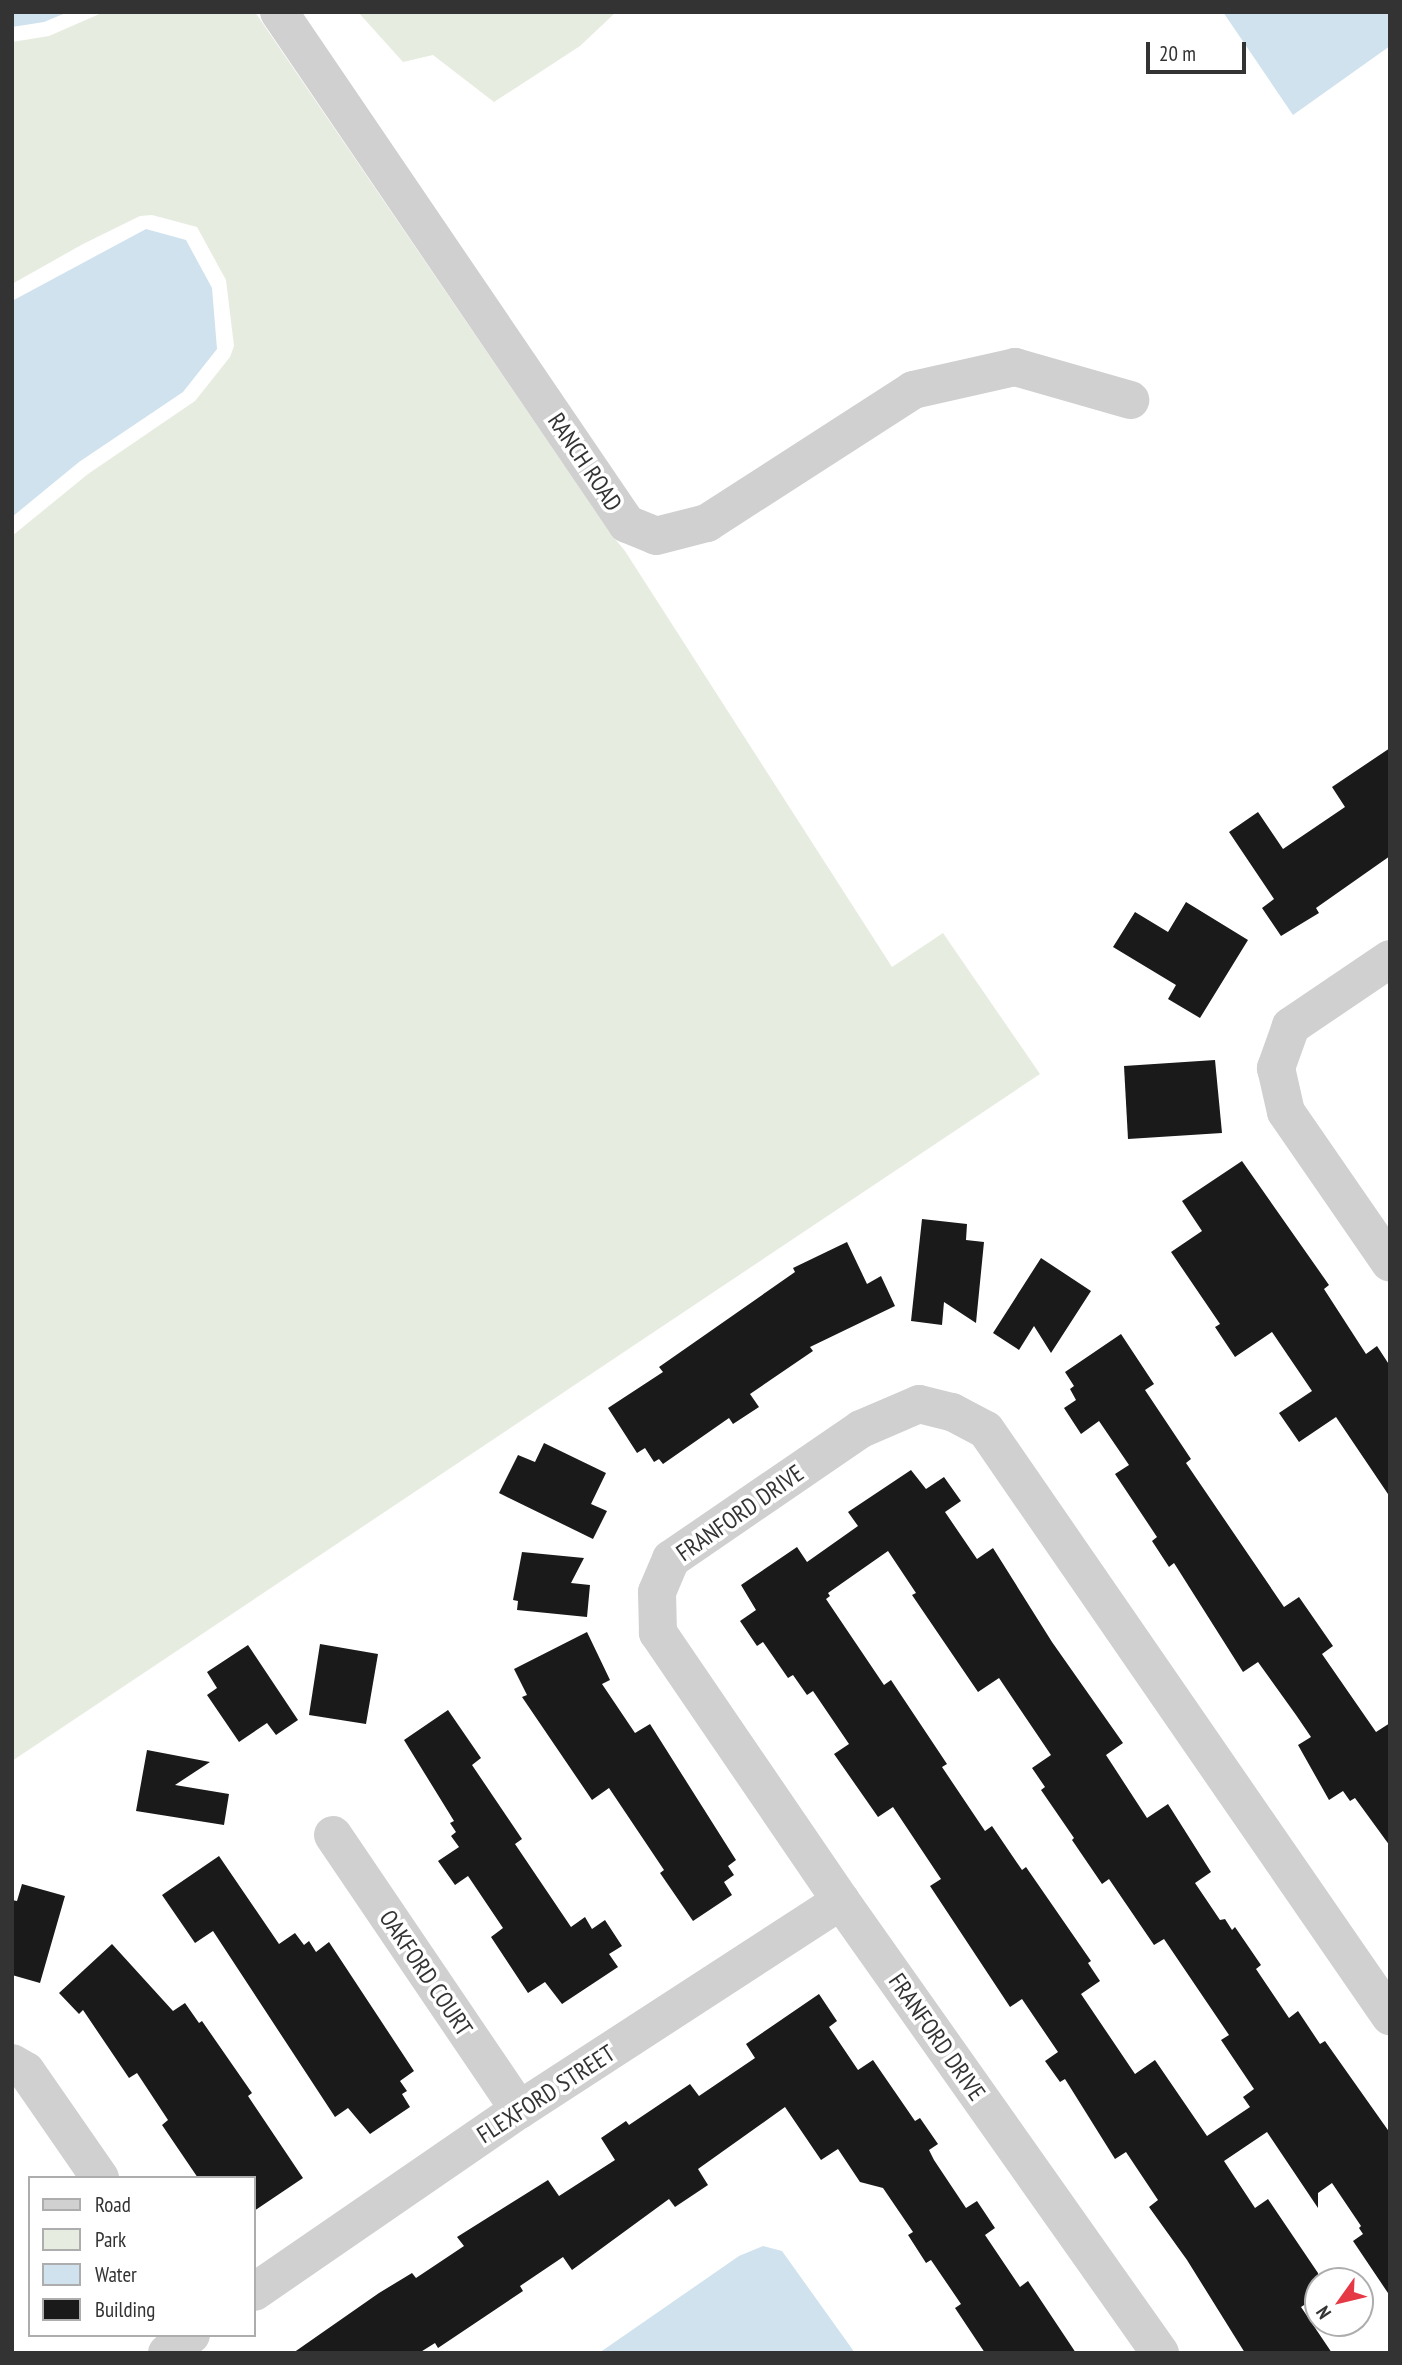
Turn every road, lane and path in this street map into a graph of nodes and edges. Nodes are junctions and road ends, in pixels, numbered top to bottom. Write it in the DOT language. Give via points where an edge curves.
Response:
graph roads {
  1 [pos="279,12"];
  2 [pos="1130,400"];
  3 [pos="1390,959"];
  4 [pos="1390,1263"];
  5 [pos="333,1835"];
  6 [pos="841,1901"];
  7 [pos="1390,2016"];
  8 [pos="12,2063"];
  9 [pos="519,2110"];
  10 [pos="99,2176"];
  11 [pos="256,2291"];
  12 [pos="188,2337"];
  13 [pos="167,2353"];
  14 [pos="1160,2353"];
  1 -- 2 [label="street, RANCH ROAD" via="627,524 656,536 707,523 913,390 1015,367"];
  3 -- 4 [label="street" via="1291,1027 1276,1068 1286,1112"];
  5 -- 9 [label="street, OAKFORD COURT"];
  6 -- 7 [label="street, FRANFORD DRIVE" via="658,1633 657,1592 671,1559 861,1429 919,1404 952,1412 986,1430"];
  6 -- 9 [label="street, FLEXFORD STREET"];
  6 -- 14 [label="street, FRANFORD DRIVE"];
  8 -- 10 [label="street" via="26,2071"];
  9 -- 11 [label="street, FLEXFORD STREET"];
  12 -- 13 [label="street"];
}
